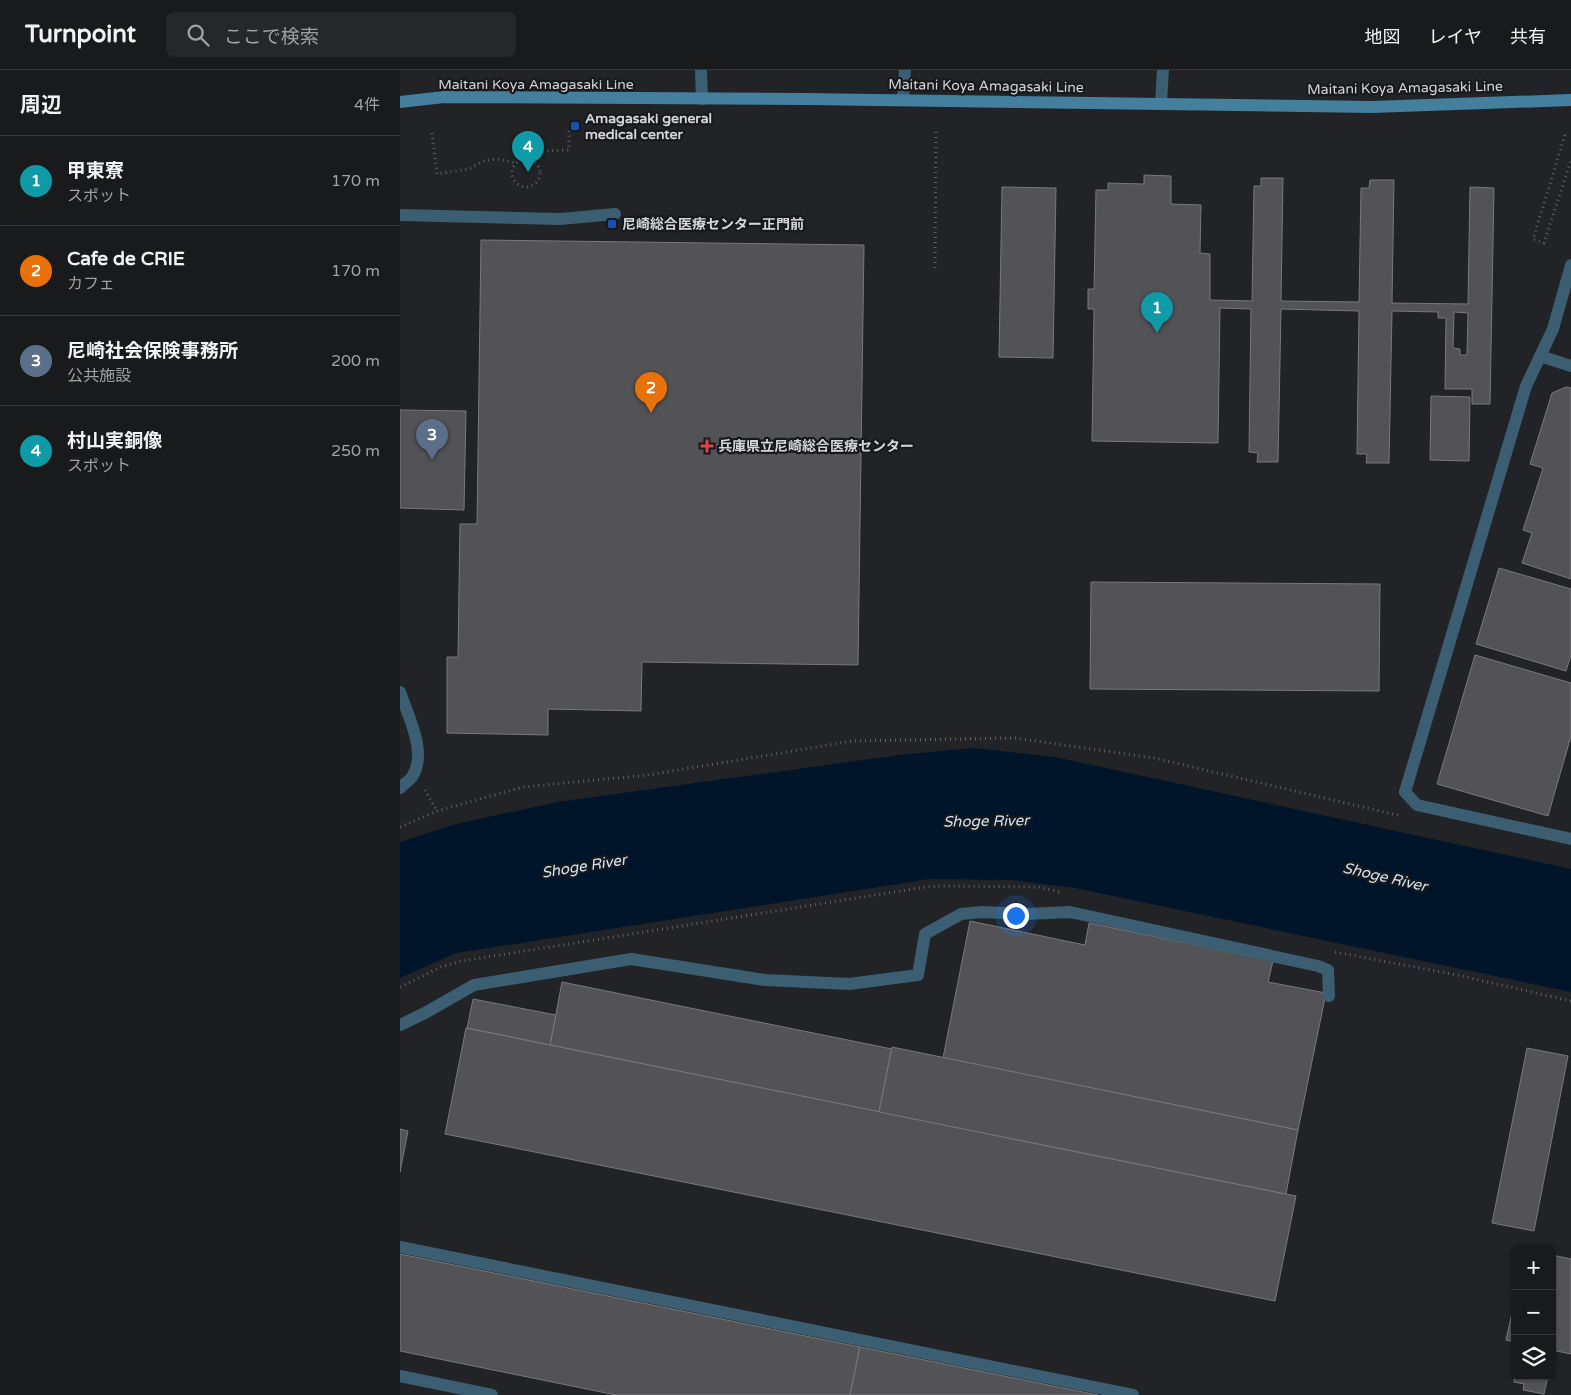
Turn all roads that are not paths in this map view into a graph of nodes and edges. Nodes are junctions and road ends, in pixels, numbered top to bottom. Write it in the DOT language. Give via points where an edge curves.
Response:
graph roads {
  1 [pos="701,70"];
  2 [pos="905,70"];
  3 [pos="1163,70"];
  4 [pos="702,99"];
  5 [pos="903,100"];
  6 [pos="1571,100"];
  7 [pos="400,102"];
  8 [pos="1161,103"];
  9 [pos="615,214"];
  10 [pos="400,215"];
  11 [pos="1571,265"];
  12 [pos="1540,356"];
  13 [pos="1571,366"];
  14 [pos="400,692"];
  15 [pos="400,788"];
  16 [pos="1571,839"];
  17 [pos="1330,996"];
  18 [pos="400,1025"];
  19 [pos="400,1246"];
  20 [pos="400,1376"];
  21 [pos="492,1395"];
  22 [pos="1133,1395"];
  1 -- 4 [label="street"];
  2 -- 5 [label="street"];
  3 -- 8 [label="street"];
  4 -- 5 [label="main road, Maitani Koya Amagasaki Line"];
  4 -- 7 [label="main road, Maitani Koya Amagasaki Line" via="444,97"];
  5 -- 8 [label="main road, Maitani Koya Amagasaki Line"];
  6 -- 8 [label="main road, Maitani Koya Amagasaki Line" via="1372,107"];
  9 -- 10 [label="street" via="560,219"];
  11 -- 12 [label="street" via="1553,329"];
  12 -- 13 [label="street"];
  12 -- 16 [label="street" via="1526,386 1405,792 1417,805"];
  14 -- 15 [label="street" via="418,743 418,757 412,776"];
  17 -- 18 [label="street" via="1328,970 1318,966 1070,912 982,912 961,914 925,934 918,975 831,984 765,980 631,959 474,985"];
  19 -- 22 [label="street"];
  20 -- 21 [label="street"];
}
